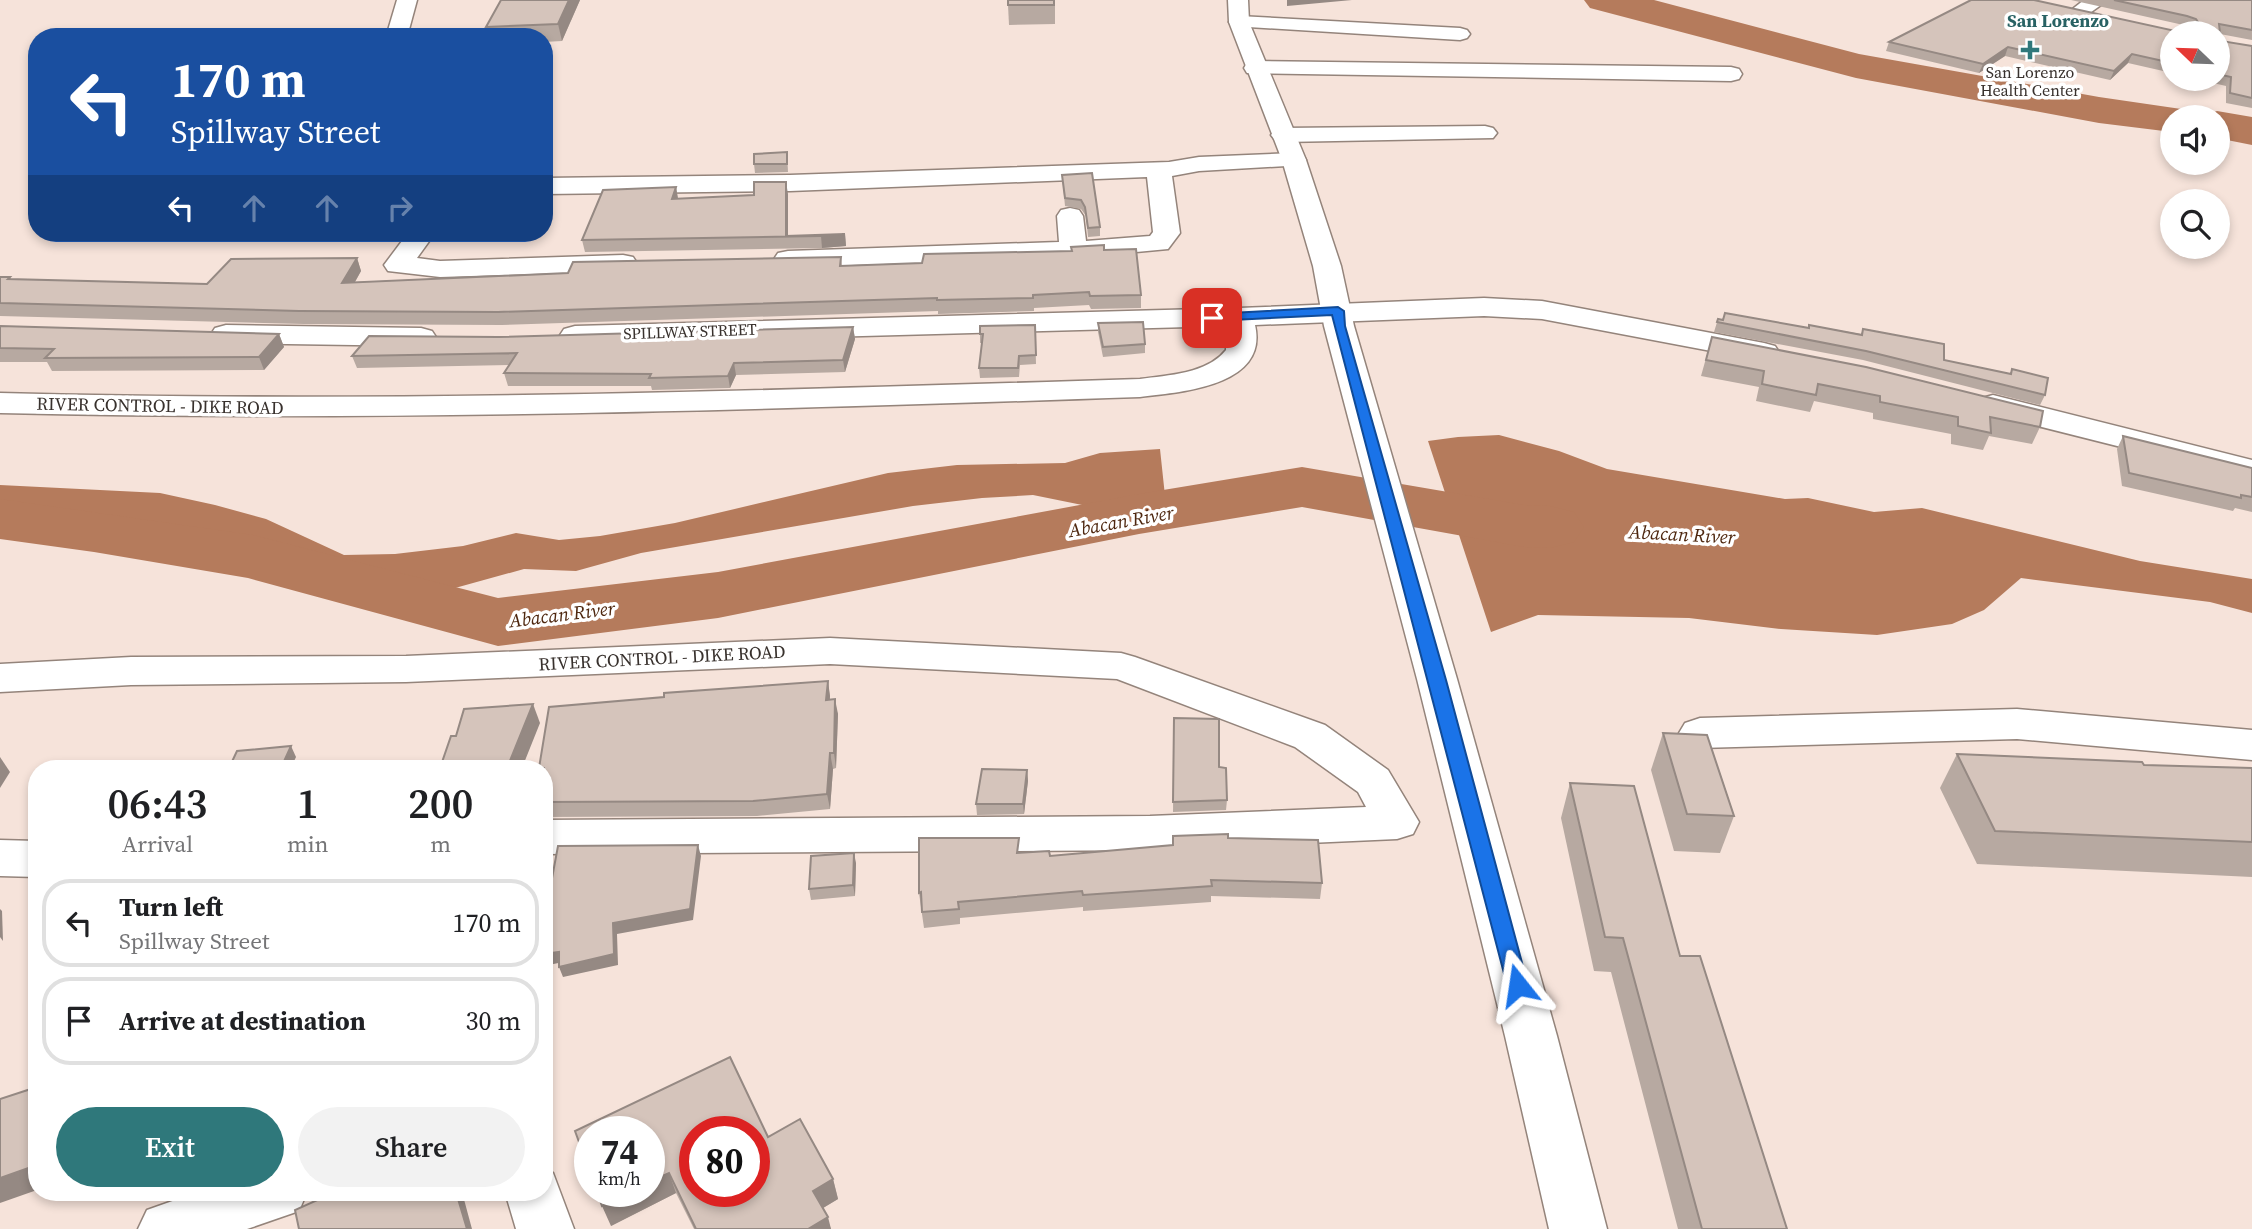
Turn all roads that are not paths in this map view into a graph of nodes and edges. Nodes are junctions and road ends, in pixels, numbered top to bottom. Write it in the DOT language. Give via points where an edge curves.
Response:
graph roads {
  1 [pos="407,0"];
  2 [pos="1238,11"];
  3 [pos="399,28"];
  4 [pos="1460,34"];
  5 [pos="1255,68"];
  6 [pos="1731,74"];
  7 [pos="1485,133"];
  8 [pos="1283,135"];
  9 [pos="1297,169"];
  10 [pos="1163,172"];
  11 [pos="553,186"];
  12 [pos="1090,191"];
  13 [pos="1070,216"];
  14 [pos="415,242"];
  15 [pos="1073,250"];
  16 [pos="756,260"];
  17 [pos="648,262"];
  18 [pos="1238,317"];
  19 [pos="1338,318"];
  20 [pos="193,333"];
  21 [pos="544,336"];
  22 [pos="449,337"];
  23 [pos="1798,359"];
  24 [pos="1967,399"];
  25 [pos="0,403"];
  26 [pos="2252,471"];
  27 [pos="0,678"];
  28 [pos="1700,733"];
  29 [pos="2252,745"];
  30 [pos="553,837"];
  31 [pos="0,858"];
  32 [pos="28,859"];
  33 [pos="252,1201"];
  34 [pos="536,1201"];
  35 [pos="167,1229"];
  36 [pos="545,1229"];
  37 [pos="1578,1229"];
  1 -- 3 [label="main road"];
  2 -- 4 [label="main road"];
  2 -- 5 [label="main road"];
  5 -- 6 [label="main road"];
  5 -- 8 [label="main road"];
  7 -- 8 [label="main road"];
  8 -- 9 [label="main road"];
  9 -- 10 [label="main road" via="1196,175"];
  9 -- 19 [label="main road"];
  10 -- 11 [label="main road"];
  10 -- 12 [label="main road"];
  10 -- 15 [label="main road" via="1167,233 1158,243"];
  13 -- 15 [label="main road"];
  14 -- 17 [label="main road" via="398,265 440,269"];
  15 -- 16 [label="main road"];
  18 -- 19 [label="main road, SPILLWAY STREET"];
  18 -- 21 [label="main road, SPILLWAY STREET"];
  18 -- 25 [label="main road, RIVER CONTROL - DIKE ROAD" via="1243,338 1240,352 1226,366 1179,383 1140,388 764,402 241,410"];
  19 -- 23 [label="main road, SPILLWAY STREET" via="1484,307 1542,310"];
  19 -- 37 [label="main road" via="1531,1035"];
  20 -- 22 [label="main road"];
  24 -- 26 [label="main road"];
  27 -- 30 [label="main road, RIVER CONTROL - DIKE ROAD" via="843,651 1121,666 1310,736 1373,781 1397,822 1162,832"];
  28 -- 29 [label="main road" via="2017,724"];
  31 -- 32 [label="main road"];
  33 -- 35 [label="main road"];
  34 -- 36 [label="main road"];
}
